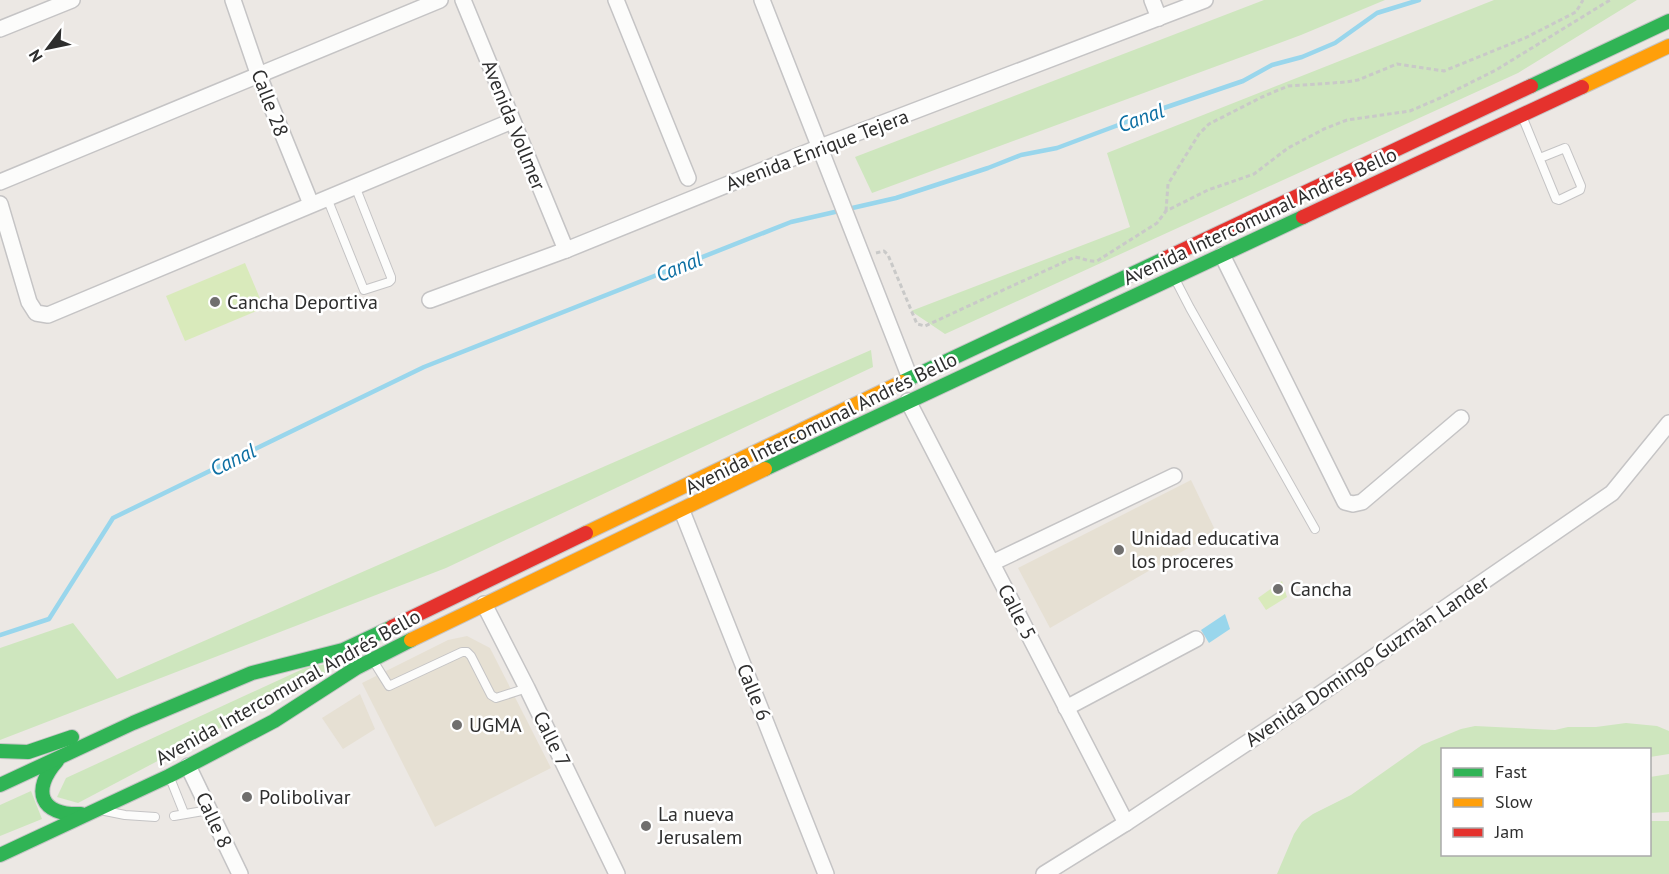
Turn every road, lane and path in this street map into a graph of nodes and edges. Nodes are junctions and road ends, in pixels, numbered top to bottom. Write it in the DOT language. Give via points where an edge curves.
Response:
graph roads {
  1 [pos="72,0"];
  2 [pos="233,0"];
  3 [pos="440,0"];
  4 [pos="464,0"];
  5 [pos="616,0"];
  6 [pos="762,0"];
  7 [pos="1152,0"];
  8 [pos="1205,0"];
  9 [pos="1583,0"];
  10 [pos="1610,0"];
  11 [pos="1160,18"];
  12 [pos="1666,21"];
  13 [pos="0,29"];
  14 [pos="1669,46"];
  15 [pos="259,76"];
  16 [pos="1522,115"];
  17 [pos="512,121"];
  18 [pos="820,147"];
  19 [pos="1540,158"];
  20 [pos="688,178"];
  21 [pos="0,182"];
  22 [pos="355,186"];
  23 [pos="327,198"];
  24 [pos="0,204"];
  25 [pos="311,204"];
  26 [pos="1166,211"];
  27 [pos="566,250"];
  28 [pos="1222,255"];
  29 [pos="863,256"];
  30 [pos="1174,278"];
  31 [pos="430,300"];
  32 [pos="910,378"];
  33 [pos="908,401"];
  34 [pos="1461,418"];
  35 [pos="1669,423"];
  36 [pos="1174,476"];
  37 [pos="682,511"];
  38 [pos="1315,529"];
  39 [pos="992,563"];
  40 [pos="484,604"];
  41 [pos="1196,639"];
  42 [pos="372,660"];
  43 [pos="527,688"];
  44 [pos="1066,708"];
  45 [pos="133,723"];
  46 [pos="0,751"];
  47 [pos="64,755"];
  48 [pos="189,766"];
  49 [pos="169,776"];
  50 [pos="0,785"];
  51 [pos="209,810"];
  52 [pos="94,811"];
  53 [pos="184,813"];
  54 [pos="174,816"];
  55 [pos="155,817"];
  56 [pos="1126,823"];
  57 [pos="0,855"];
  58 [pos="240,874"];
  59 [pos="617,874"];
  60 [pos="826,874"];
  61 [pos="1044,874"];
  1 -- 13 [label="street"];
  2 -- 15 [label="street, Calle 28"];
  3 -- 15 [label="street"];
  4 -- 17 [label="street, Avenida Vollmer"];
  5 -- 20 [label="street"];
  6 -- 18 [label="street"];
  7 -- 11 [label="street"];
  8 -- 11 [label="street, Avenida Enrique Tejera"];
  9 -- 26 [label="path" via="1576,12 1444,71 1398,64 1358,80 1288,86 1262,97 1209,124 1199,134 1168,184"];
  10 -- 26 [label="path" via="1496,70 1440,98 1410,111 1347,120 1324,129 1288,148 1254,174 1208,190"];
  11 -- 18 [label="street, Avenida Enrique Tejera"];
  12 -- 32 [label="main road, Avenida Intercomunal Andrés Bello"];
  14 -- 16 [label="main road, Avenida Intercomunal Andrés Bello"];
  15 -- 21 [label="street"];
  15 -- 25 [label="street, Calle 28"];
  16 -- 19 [label="lane"];
  16 -- 28 [label="main road, Avenida Intercomunal Andrés Bello"];
  17 -- 22 [label="street"];
  17 -- 27 [label="street, Avenida Vollmer"];
  18 -- 27 [label="street, Avenida Enrique Tejera"];
  18 -- 29 [label="street"];
  19 -- 19 [label="lane" via="1556,199 1580,190 1565,148"];
  22 -- 23 [label="street"];
  22 -- 23 [label="lane" via="391,277 367,291"];
  23 -- 25 [label="street"];
  24 -- 25 [label="street" via="29,302 36,313 48,315"];
  26 -- 29 [label="path" via="1157,223 1097,261 1075,257 925,326 917,324 884,250"];
  27 -- 31 [label="street, Avenida Enrique Tejera"];
  28 -- 30 [label="main road, Avenida Intercomunal Andrés Bello"];
  28 -- 34 [label="street" via="1345,502 1362,502"];
  29 -- 32 [label="street"];
  30 -- 33 [label="main road, Avenida Intercomunal Andrés Bello"];
  30 -- 38 [label="lane"];
  32 -- 45 [label="main road, Avenida Intercomunal Andrés Bello" via="343,650 252,673"];
  33 -- 37 [label="main road, Avenida Intercomunal Andrés Bello"];
  33 -- 39 [label="street, Calle 5"];
  35 -- 56 [label="street, Avenida Domingo Guzmán Lander" via="1612,493"];
  36 -- 39 [label="street"];
  37 -- 40 [label="main road, Avenida Intercomunal Andrés Bello"];
  37 -- 60 [label="street, Calle 6"];
  39 -- 44 [label="street, Calle 5"];
  40 -- 42 [label="main road, Avenida Intercomunal Andrés Bello"];
  40 -- 43 [label="street, Calle 7"];
  41 -- 44 [label="street"];
  42 -- 43 [label="lane" via="389,686 467,652 496,698"];
  42 -- 48 [label="main road, Avenida Intercomunal Andrés Bello" via="274,721"];
  43 -- 59 [label="street, Calle 7"];
  44 -- 56 [label="street, Calle 5"];
  45 -- 46 [label="main road" via="108,723 32,753"];
  45 -- 47 [label="main road, Avenida Intercomunal Andrés Bello"];
  47 -- 50 [label="main road, Avenida Intercomunal Andrés Bello"];
  47 -- 52 [label="main road" via="41,783 45,801 56,813 66,816"];
  48 -- 49 [label="main road, Avenida Intercomunal Andrés Bello"];
  48 -- 51 [label="street, Calle 8"];
  49 -- 52 [label="main road, Avenida Intercomunal Andrés Bello"];
  49 -- 53 [label="lane"];
  51 -- 53 [label="lane"];
  51 -- 58 [label="street, Calle 8"];
  52 -- 55 [label="lane"];
  52 -- 57 [label="main road, Avenida Intercomunal Andrés Bello"];
  53 -- 54 [label="lane"];
  56 -- 61 [label="street, Avenida Domingo Guzmán Lander"];
}
